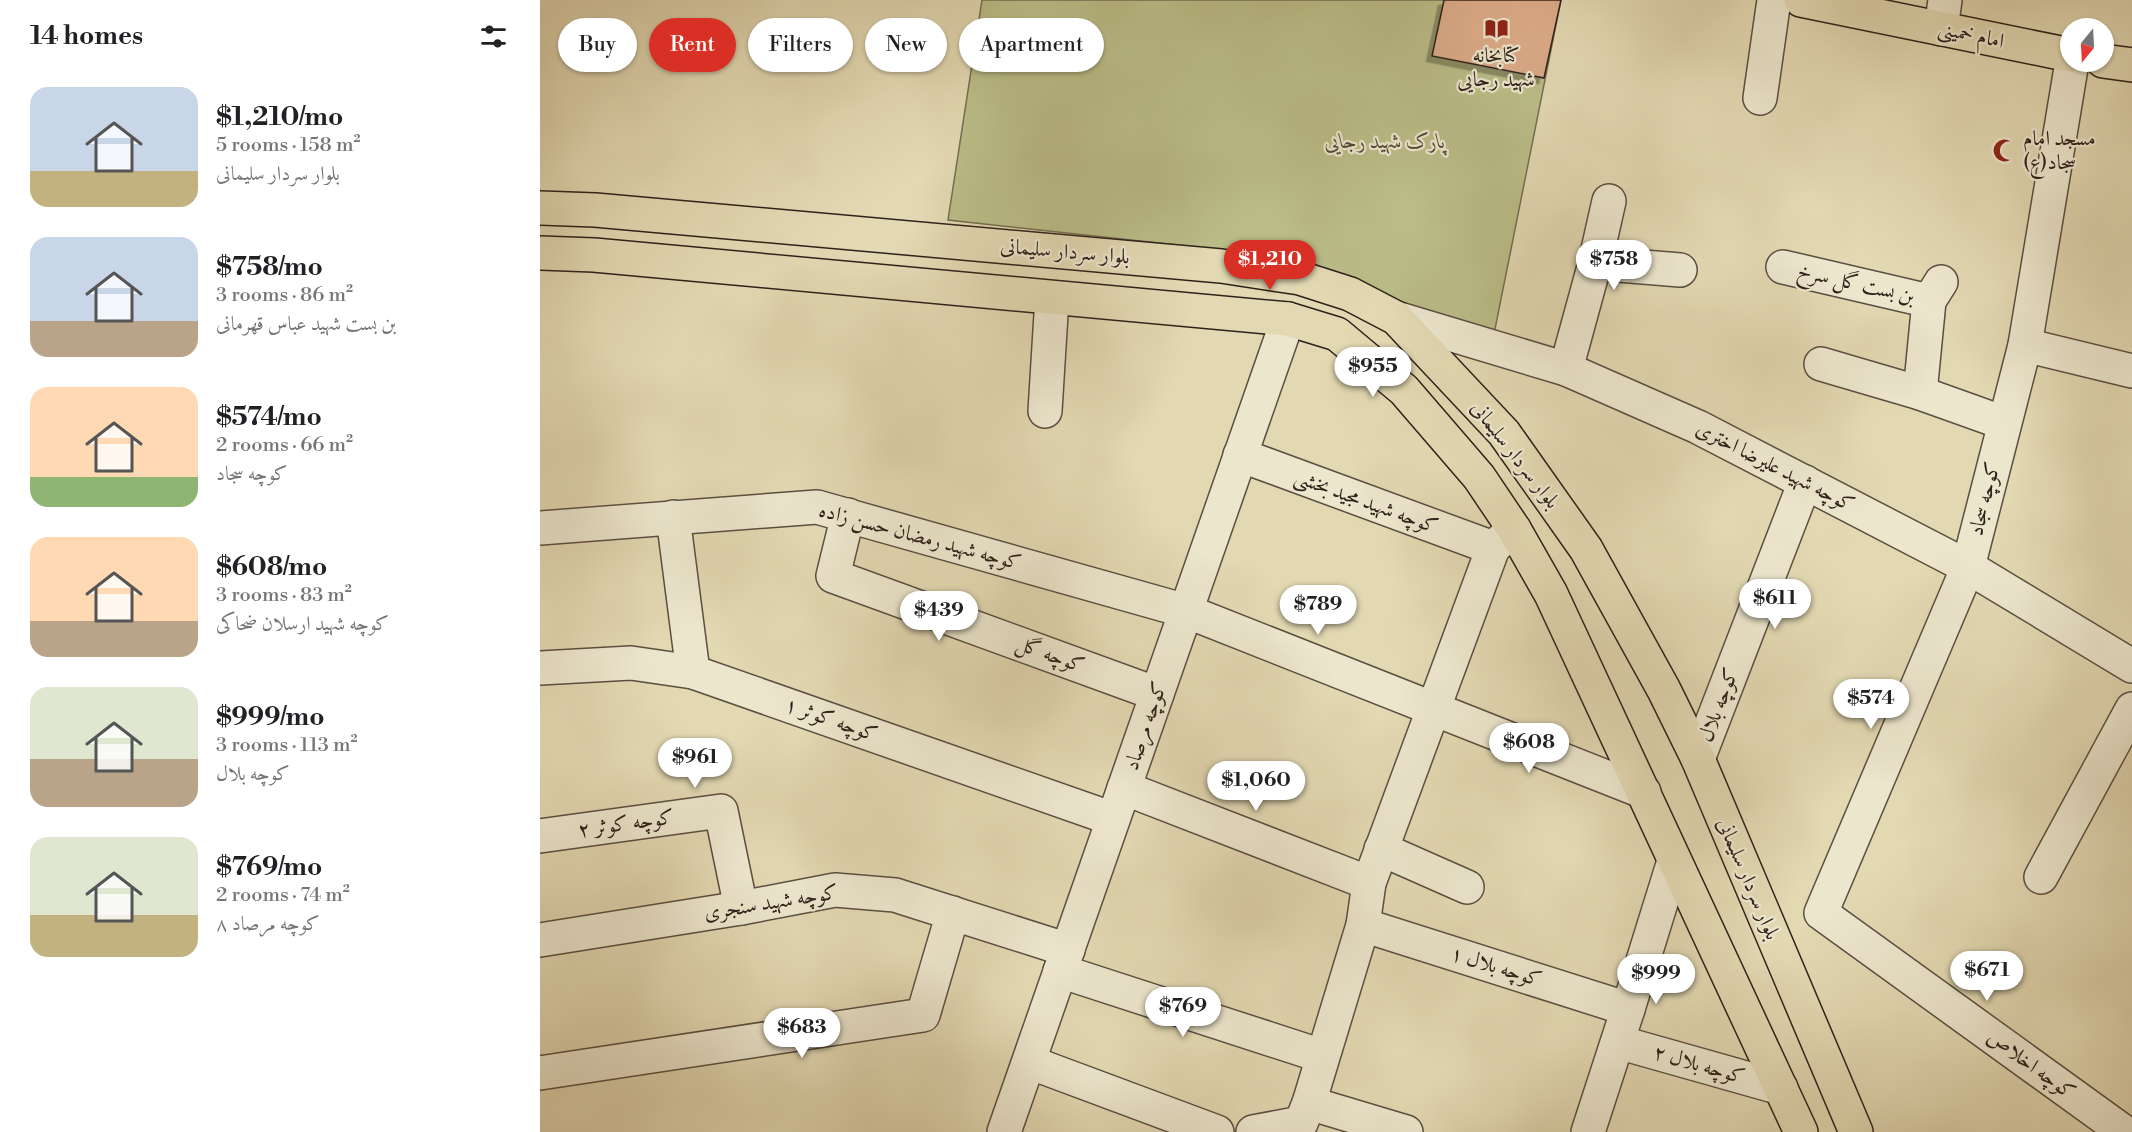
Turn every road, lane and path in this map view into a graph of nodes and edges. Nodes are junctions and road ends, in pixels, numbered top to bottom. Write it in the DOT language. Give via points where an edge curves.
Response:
graph roads {
  1 [pos="1774,0"];
  2 [pos="1801,0"];
  3 [pos="1943,14"];
  4 [pos="2060,52"];
  5 [pos="2114,63"];
  6 [pos="2132,65"];
  7 [pos="2070,72"];
  8 [pos="1760,99"];
  9 [pos="1609,201"];
  10 [pos="540,208"];
  11 [pos="540,254"];
  12 [pos="1595,263"];
  13 [pos="1783,267"];
  14 [pos="1680,270"];
  15 [pos="1300,278"];
  16 [pos="1052,298"];
  17 [pos="1396,318"];
  18 [pos="1288,319"];
  19 [pos="2025,345"];
  20 [pos="1821,364"];
  21 [pos="1566,369"];
  22 [pos="2132,371"];
  23 [pos="1920,393"];
  24 [pos="1045,411"];
  25 [pos="2004,423"];
  26 [pos="1240,455"];
  27 [pos="1805,482"];
  28 [pos="848,515"];
  29 [pos="673,517"];
  30 [pos="540,528"];
  31 [pos="1503,538"];
  32 [pos="1968,567"];
  33 [pos="1186,611"];
  34 [pos="2132,666"];
  35 [pos="540,668"];
  36 [pos="693,672"];
  37 [pos="1157,694"];
  38 [pos="1432,709"];
  39 [pos="2132,709"];
  40 [pos="1698,759"];
  41 [pos="1124,788"];
  42 [pos="1644,792"];
  43 [pos="1113,819"];
  44 [pos="540,836"];
  45 [pos="1382,849"];
  46 [pos="1674,861"];
  47 [pos="2041,876"];
  48 [pos="1369,883"];
  49 [pos="1467,888"];
  50 [pos="741,908"];
  51 [pos="953,913"];
  52 [pos="1821,913"];
  53 [pos="1363,926"];
  54 [pos="540,940"];
  55 [pos="1064,961"];
  56 [pos="1628,1009"];
  57 [pos="1618,1042"];
  58 [pos="1322,1056"];
  59 [pos="1029,1062"];
  60 [pos="540,1073"];
  61 [pos="1781,1088"];
  62 [pos="1305,1113"];
  63 [pos="1004,1132"];
  64 [pos="1217,1132"];
  65 [pos="1253,1132"];
  66 [pos="1406,1132"];
  67 [pos="1588,1132"];
  68 [pos="1802,1132"];
  69 [pos="1856,1132"];
  70 [pos="2124,1132"];
  1 -- 8 [label="street"];
  2 -- 3 [label="main road, امام خمینی"];
  3 -- 4 [label="main road, امام خمینی"];
  5 -- 6 [label="main road"];
  7 -- 19 [label="street, کوچه سجاد"];
  9 -- 12 [label="street"];
  10 -- 15 [label="main road, بلوار سردار سلیمانی" via="1221,266"];
  11 -- 16 [label="main road, بلوار سردار سلیمانی" via="594,255"];
  12 -- 14 [label="street"];
  12 -- 21 [label="street"];
  13 -- 23 [label="street, بن بست گل سرخ" via="1935,291"];
  15 -- 17 [label="main road, بلوار سردار سلیمانی" via="1350,294"];
  15 -- 18 [label="main road"];
  16 -- 18 [label="main road, بلوار سردار سلیمانی"];
  16 -- 24 [label="street"];
  17 -- 21 [label="street, کوچه شهید علیرضا اختری"];
  17 -- 40 [label="main road, بلوار سردار سلیمانی" via="1504,433 1586,549"];
  18 -- 26 [label="street, کوچه مرصاد"];
  18 -- 31 [label="main road, بلوار سردار سلیمانی" via="1337,334 1404,390 1479,477"];
  19 -- 22 [label="street"];
  19 -- 25 [label="street, کوچه سجاد"];
  20 -- 23 [label="street"];
  21 -- 27 [label="street, کوچه شهید علیرضا اختری" via="1698,427"];
  23 -- 25 [label="street"];
  25 -- 32 [label="street, کوچه سجاد"];
  26 -- 31 [label="street, کوچه شهید مجید بخشی"];
  26 -- 33 [label="street, کوچه مرصاد"];
  27 -- 32 [label="street, کوچه شهید علیرضا اختری"];
  27 -- 40 [label="street, کوچه بلال"];
  28 -- 29 [label="street, کوچه شهید رمضان حسن زاده" via="817,507"];
  28 -- 33 [label="street, کوچه شهید رمضان حسن زاده"];
  28 -- 37 [label="street, کوچه گل" via="833,576"];
  29 -- 30 [label="street, کوچه شهید رمضان حسن زاده"];
  29 -- 36 [label="street"];
  31 -- 38 [label="street"];
  31 -- 42 [label="main road, بلوار سردار سلیمانی" via="1551,594"];
  32 -- 34 [label="street, کوچه شهید علیرضا اختری"];
  32 -- 52 [label="street, کوچه سجاد"];
  33 -- 37 [label="street, کوچه مرصاد"];
  33 -- 38 [label="street, کوچه شهید رمضان حسن زاده"];
  35 -- 36 [label="street, کوچه کوثر ۱" via="631,663"];
  36 -- 43 [label="street, کوچه کوثر ۱"];
  37 -- 41 [label="street, کوچه مرصاد"];
  38 -- 42 [label="street, کوچه شهید رمضان حسن زاده"];
  38 -- 45 [label="street"];
  39 -- 47 [label="street"];
  40 -- 69 [label="main road, بلوار سردار سلیمانی"];
  41 -- 43 [label="street, کوچه مرصاد"];
  41 -- 48 [label="street"];
  42 -- 46 [label="main road, بلوار سردار سلیمانی"];
  43 -- 55 [label="street, کوچه مرصاد"];
  44 -- 50 [label="street, کوچه کوثر ۲" via="721,811"];
  45 -- 48 [label="street"];
  45 -- 49 [label="street"];
  46 -- 56 [label="street"];
  46 -- 61 [label="main road, بلوار سردار سلیمانی"];
  48 -- 53 [label="street"];
  50 -- 51 [label="street, کوچه شهید سنجری" via="835,890 895,895"];
  50 -- 54 [label="street, کوچه شهید سنجری"];
  51 -- 55 [label="street, کوچه شهید سنجری"];
  51 -- 60 [label="street" via="923,1015"];
  52 -- 70 [label="street, کوچه اخلاص"];
  53 -- 56 [label="street, کوچه بلال ۱"];
  53 -- 58 [label="street"];
  55 -- 58 [label="street, کوچه شهید سنجری"];
  55 -- 59 [label="street, کوچه مرصاد"];
  56 -- 57 [label="street"];
  57 -- 61 [label="street, کوچه بلال ۲"];
  57 -- 67 [label="street"];
  58 -- 62 [label="street"];
  59 -- 63 [label="street, کوچه مرصاد"];
  59 -- 64 [label="street"];
  61 -- 68 [label="main road, بلوار سردار سلیمانی"];
  62 -- 65 [label="street"];
  62 -- 66 [label="street"];
}
